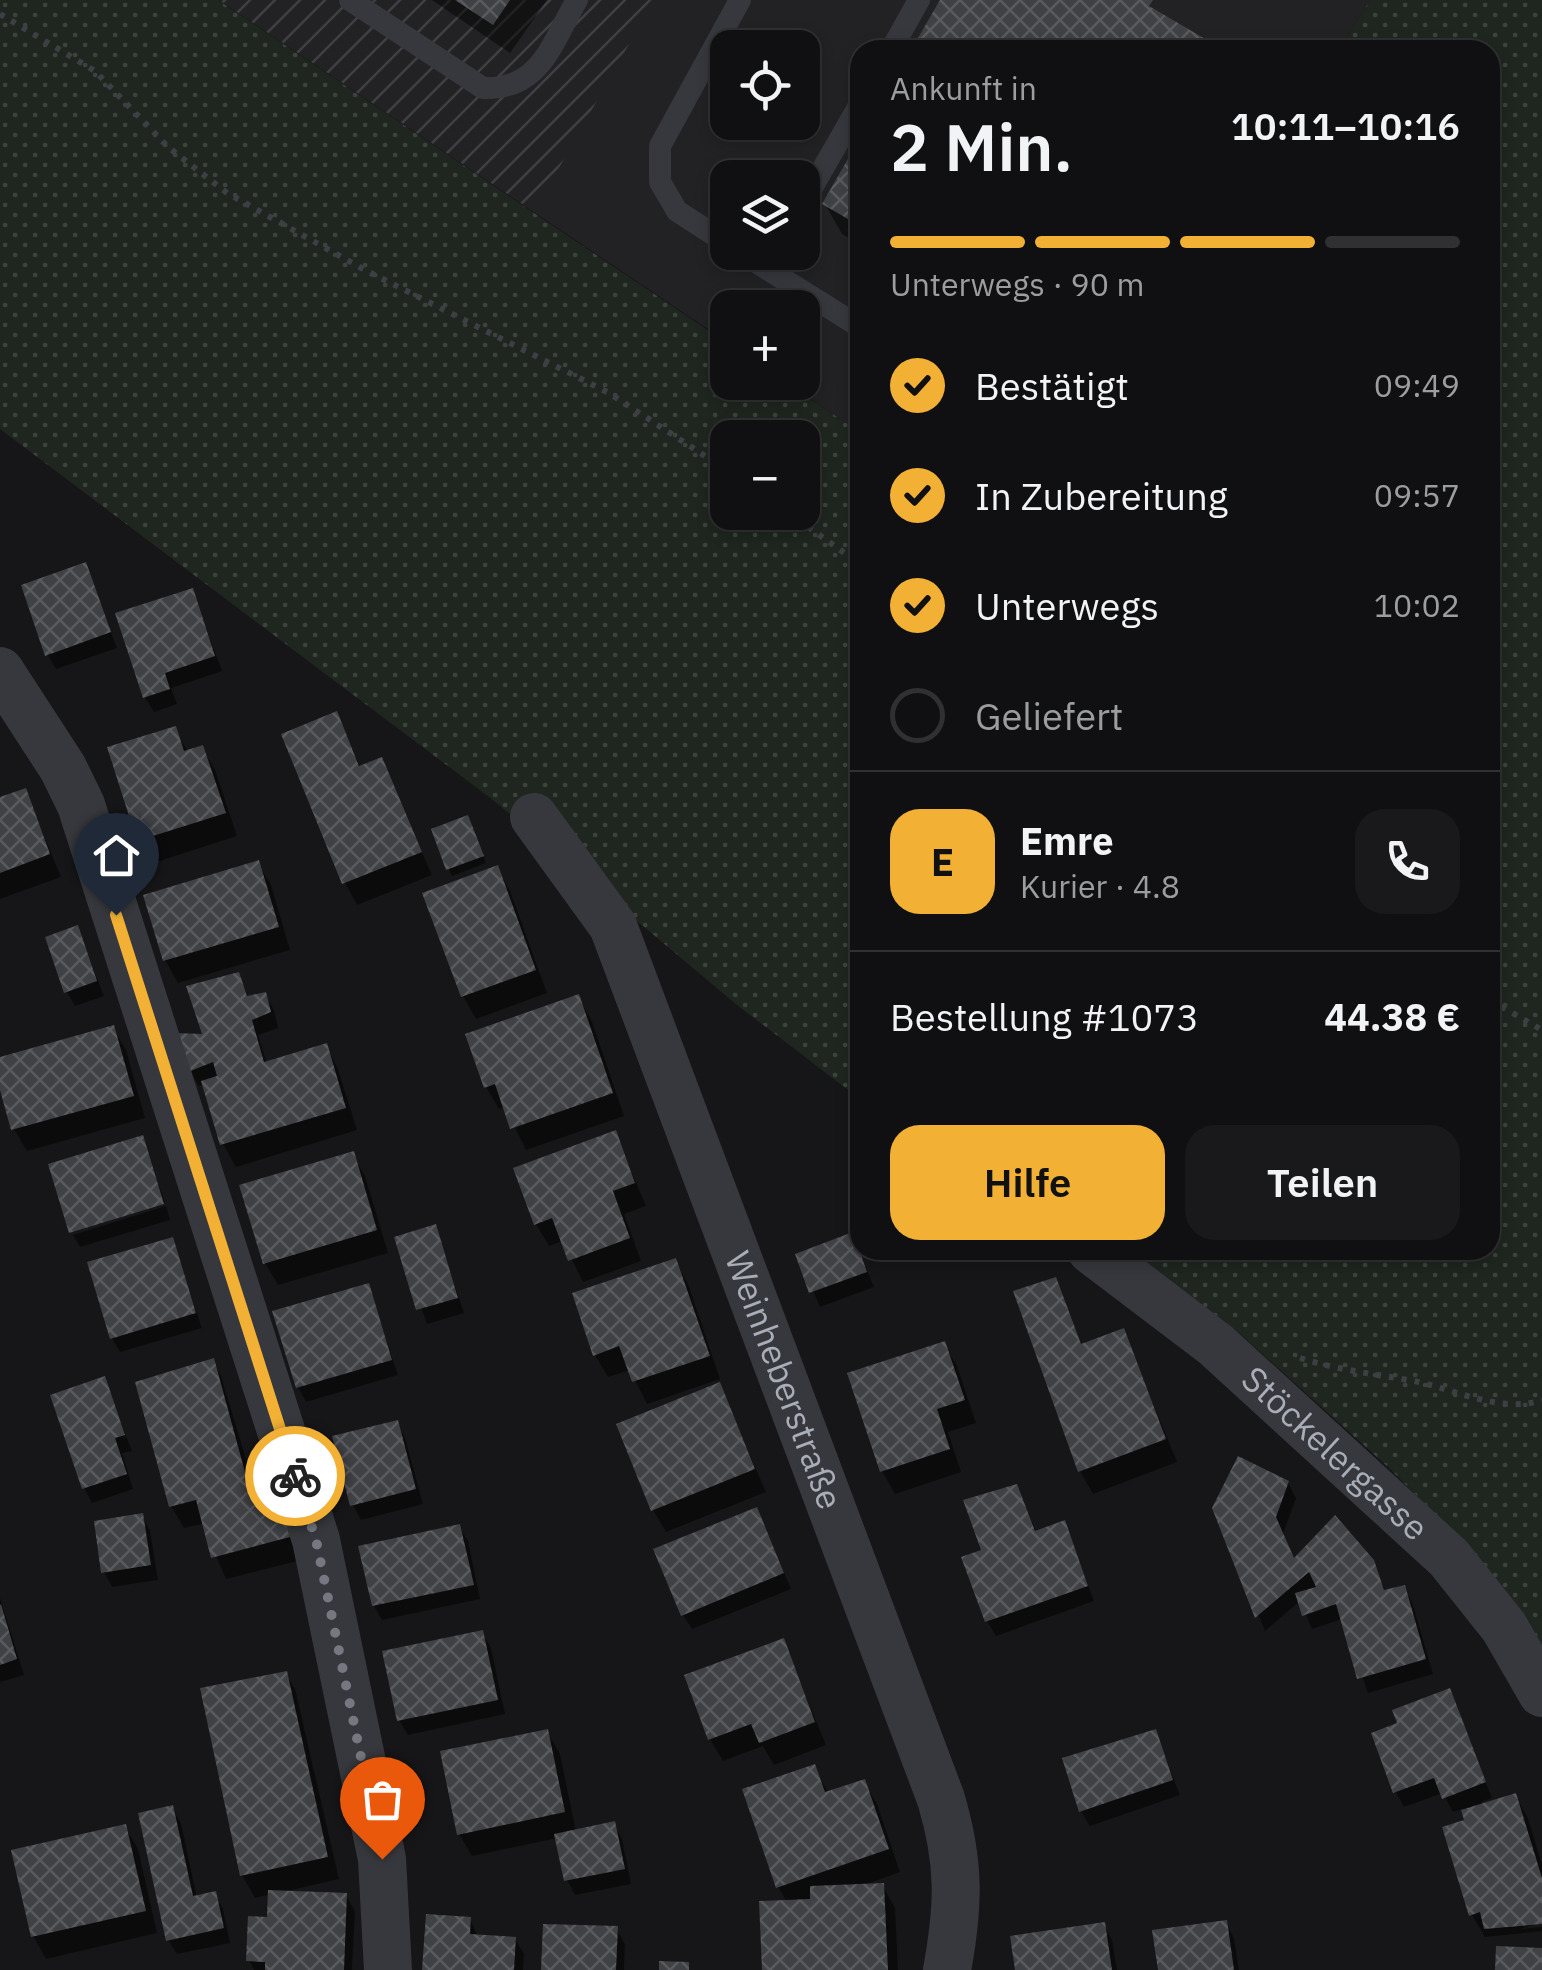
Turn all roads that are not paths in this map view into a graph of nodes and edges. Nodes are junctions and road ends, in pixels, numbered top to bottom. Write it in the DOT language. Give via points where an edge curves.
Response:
graph roads {
  1 [pos="350,0"];
  2 [pos="577,0"];
  3 [pos="740,0"];
  4 [pos="919,0"];
  5 [pos="896,40"];
  6 [pos="850,121"];
  7 [pos="820,174"];
  8 [pos="710,232"];
  9 [pos="783,270"];
  10 [pos="850,320"];
  11 [pos="0,671"];
  12 [pos="534,817"];
  13 [pos="1104,1260"];
  14 [pos="1542,1693"];
  15 [pos="388,1970"];
  16 [pos="948,1970"];
  1 -- 2 [label="lane" via="484,88 510,89 531,76"];
  3 -- 8 [label="lane" via="660,146 660,182 677,211"];
  4 -- 5 [label="lane"];
  6 -- 7 [label="lane"];
  9 -- 10 [label="lane"];
  11 -- 15 [label="street" via="81,805 316,1540 382,1859"];
  12 -- 16 [label="street, Weinheberstraße" via="613,926 941,1799 955,1848 958,1908"];
  13 -- 14 [label="street, Stöckelergasse" via="1216,1345 1449,1558 1504,1627"];
}
